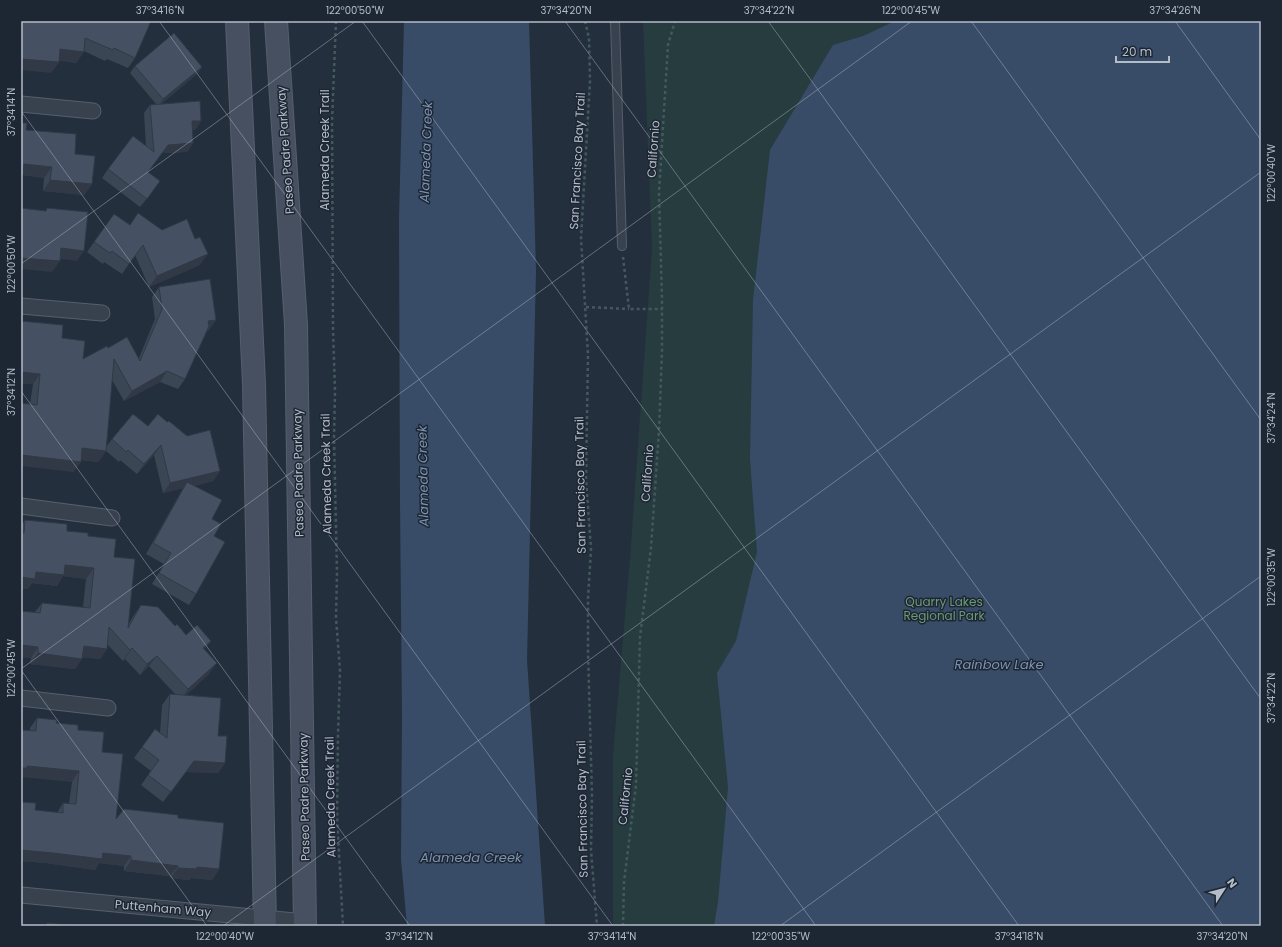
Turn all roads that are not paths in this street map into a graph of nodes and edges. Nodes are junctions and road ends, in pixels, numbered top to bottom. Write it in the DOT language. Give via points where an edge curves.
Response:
graph roads {
  1 [pos="237,21"];
  2 [pos="276,21"];
  3 [pos="290,21"];
  4 [pos="615,21"];
  5 [pos="282,101"];
  6 [pos="21,104"];
  7 [pos="93,111"];
  8 [pos="622,246"];
  9 [pos="21,306"];
  10 [pos="102,313"];
  11 [pos="21,506"];
  12 [pos="112,518"];
  13 [pos="21,698"];
  14 [pos="108,708"];
  15 [pos="21,895"];
  16 [pos="265,922"];
  17 [pos="305,924"];
  1 -- 16 [label="main road" via="254,384"];
  2 -- 5 [label="main road, Paseo Padre Parkway"];
  3 -- 5 [label="main road"];
  4 -- 8 [label="lane"];
  5 -- 17 [label="main road, Paseo Padre Parkway" via="296,325"];
  6 -- 7 [label="street"];
  9 -- 10 [label="street"];
  11 -- 12 [label="street"];
  13 -- 14 [label="street"];
  15 -- 16 [label="street, Puttenham Way"];
  16 -- 17 [label="street, Puttenham Way"];
}
